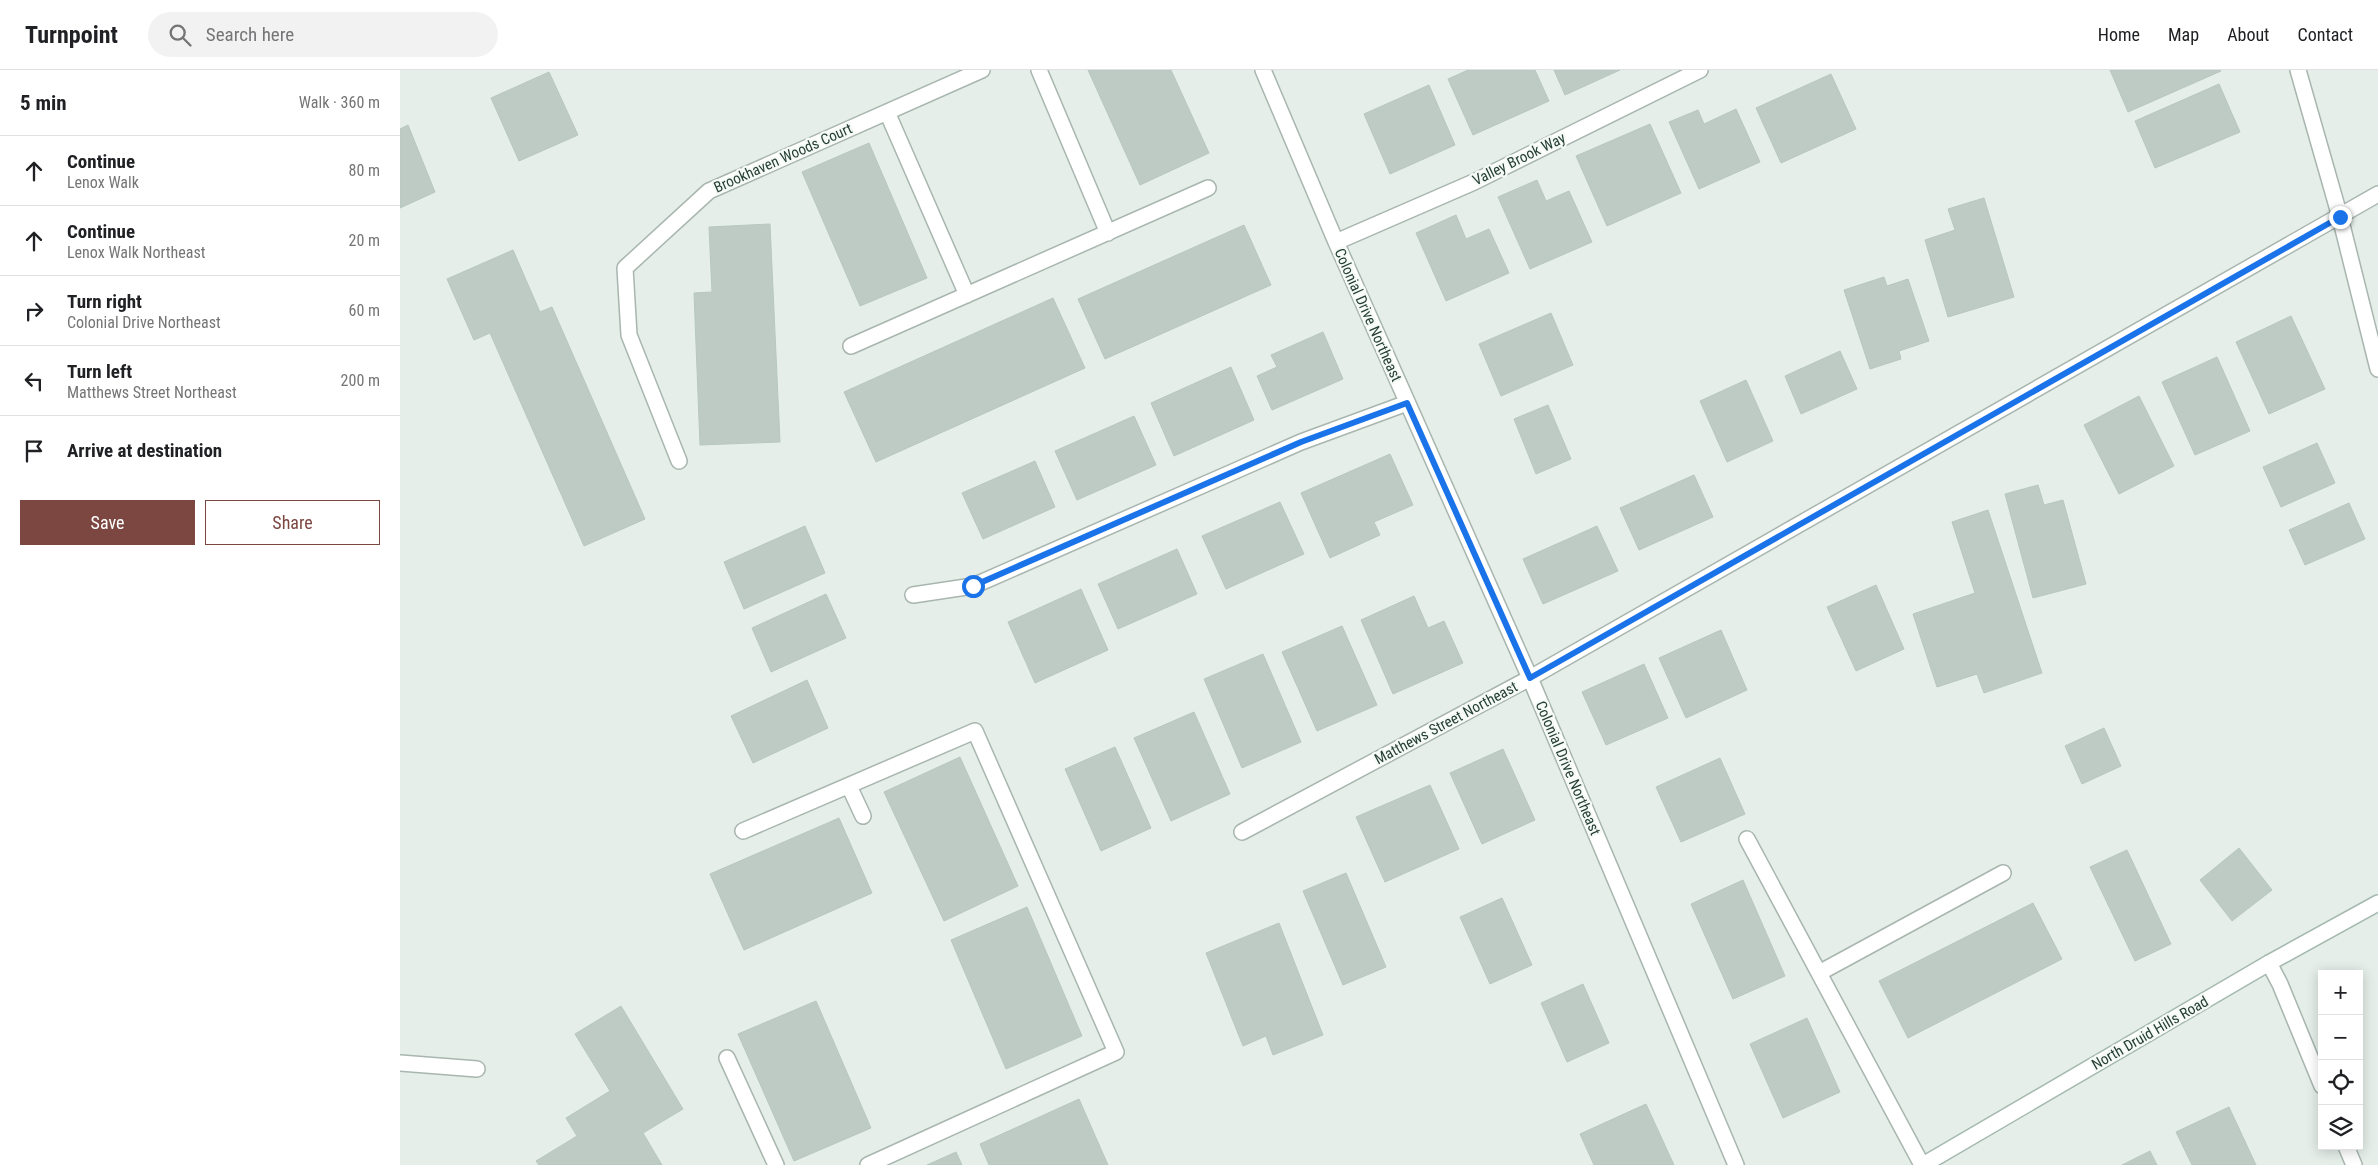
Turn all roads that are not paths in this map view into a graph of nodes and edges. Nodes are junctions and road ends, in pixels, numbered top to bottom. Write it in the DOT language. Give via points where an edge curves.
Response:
graph roads {
  1 [pos="982,70"];
  2 [pos="1039,70"];
  3 [pos="1263,70"];
  4 [pos="1700,70"];
  5 [pos="2298,70"];
  6 [pos="887,112"];
  7 [pos="1208,188"];
  8 [pos="2378,194"];
  9 [pos="2340,217"];
  10 [pos="1108,233"];
  11 [pos="1336,242"];
  12 [pos="967,294"];
  13 [pos="851,346"];
  14 [pos="2378,369"];
  15 [pos="1407,403"];
  16 [pos="679,461"];
  17 [pos="913,595"];
  18 [pos="1530,678"];
  19 [pos="849,786"];
  20 [pos="863,816"];
  21 [pos="743,832"];
  22 [pos="1242,832"];
  23 [pos="1747,839"];
  24 [pos="2003,873"];
  25 [pos="2378,903"];
  26 [pos="2269,963"];
  27 [pos="1819,973"];
  28 [pos="727,1058"];
  29 [pos="400,1063"];
  30 [pos="477,1069"];
  31 [pos="2318,1076"];
  32 [pos="2348,1150"];
  33 [pos="776,1165"];
  34 [pos="868,1165"];
  35 [pos="1736,1165"];
  36 [pos="1922,1165"];
  37 [pos="2354,1165"];
  1 -- 6 [label="street, Brookhaven Woods Court"];
  2 -- 10 [label="street"];
  3 -- 11 [label="street, Colonial Drive Northeast"];
  4 -- 11 [label="street, Valley Brook Way" via="1474,182"];
  5 -- 9 [label="street"];
  6 -- 12 [label="street"];
  6 -- 16 [label="street, Brookhaven Woods Court" via="709,192 625,268 630,335"];
  7 -- 10 [label="street"];
  8 -- 9 [label="street, Matthews Street Northeast"];
  9 -- 14 [label="street"];
  9 -- 18 [label="street, Matthews Street Northeast"];
  10 -- 12 [label="street"];
  11 -- 15 [label="street, Colonial Drive Northeast"];
  12 -- 13 [label="street"];
  15 -- 17 [label="street" via="1301,442 973,586"];
  15 -- 18 [label="street, Colonial Drive Northeast"];
  18 -- 22 [label="street, Matthews Street Northeast"];
  18 -- 35 [label="street, Colonial Drive Northeast"];
  19 -- 20 [label="street"];
  19 -- 21 [label="street"];
  19 -- 34 [label="street" via="976,731 1116,1052"];
  23 -- 27 [label="street"];
  24 -- 27 [label="street"];
  25 -- 26 [label="street, North Druid Hills Road"];
  26 -- 31 [label="street"];
  26 -- 36 [label="street, North Druid Hills Road"];
  27 -- 36 [label="street"];
  28 -- 33 [label="street"];
  29 -- 30 [label="street"];
  32 -- 37 [label="street"];
}
